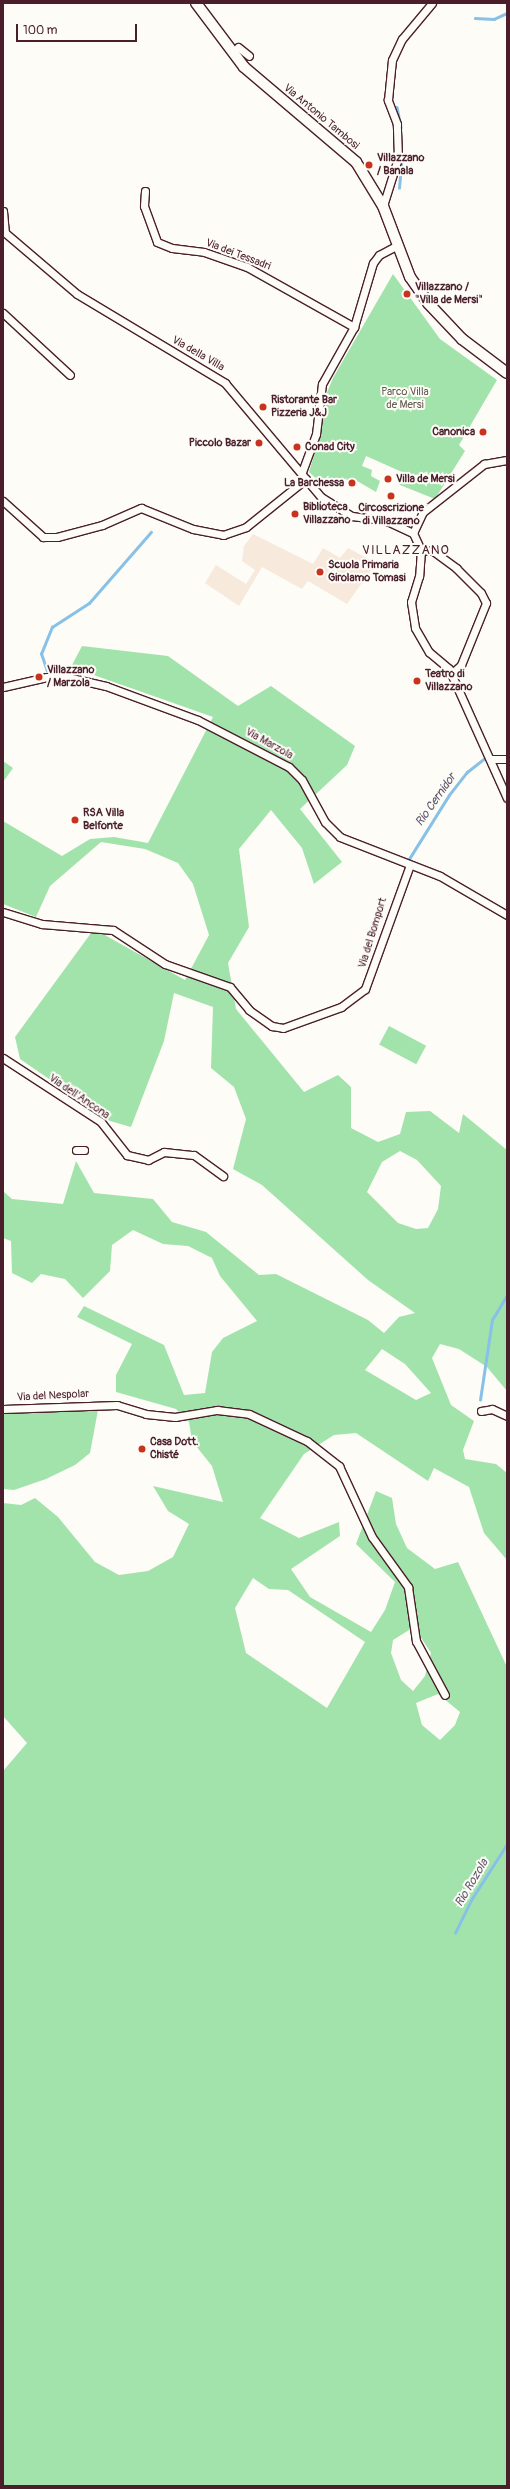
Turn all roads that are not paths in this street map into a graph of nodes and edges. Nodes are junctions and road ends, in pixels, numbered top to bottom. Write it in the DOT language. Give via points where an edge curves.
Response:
graph roads {
  1 [pos="196,3"];
  2 [pos="432,3"];
  3 [pos="238,51"];
  4 [pos="250,56"];
  5 [pos="146,191"];
  6 [pos="383,206"];
  7 [pos="3,211"];
  8 [pos="4,231"];
  9 [pos="396,246"];
  10 [pos="3,313"];
  11 [pos="354,327"];
  12 [pos="507,373"];
  13 [pos="70,375"];
  14 [pos="507,460"];
  15 [pos="304,476"];
  16 [pos="3,501"];
  17 [pos="413,533"];
  18 [pos="421,550"];
  19 [pos="451,674"];
  20 [pos="3,687"];
  21 [pos="492,759"];
  22 [pos="507,759"];
  23 [pos="507,798"];
  24 [pos="410,865"];
  25 [pos="3,912"];
  26 [pos="507,915"];
  27 [pos="3,1058"];
  28 [pos="76,1150"];
  29 [pos="84,1150"];
  30 [pos="223,1176"];
  31 [pos="3,1410"];
  32 [pos="481,1411"];
  33 [pos="507,1416"];
  34 [pos="445,1695"];
  1 -- 3 [label="main road, Via Antonio Tambosi"];
  2 -- 6 [label="street" via="402,39 392,60 388,100 397,124 398,158"];
  3 -- 4 [label="street, Via Antonio Tambosi"];
  3 -- 6 [label="main road, Via Antonio Tambosi" via="356,162"];
  5 -- 11 [label="street, Via dei Tessadri" via="144,206 157,242 172,248 204,252 247,267"];
  6 -- 9 [label="main road, Via Antonio Tambosi"];
  7 -- 8 [label="street"];
  8 -- 15 [label="street, Via della Villa" via="77,294 225,383"];
  9 -- 11 [label="street" via="379,255 373,263"];
  9 -- 12 [label="main road, Via Antonio Tambosi" via="410,276 440,317 462,339"];
  10 -- 13 [label="street"];
  11 -- 15 [label="street" via="322,384 316,434"];
  14 -- 17 [label="street" via="484,464 423,512"];
  15 -- 16 [label="street" via="246,526 223,535 193,529 140,508 102,525 56,537 44,537"];
  15 -- 17 [label="street, Via della Villa" via="321,497 341,512 384,520"];
  17 -- 18 [label="street"];
  18 -- 19 [label="street" via="411,602 415,628 429,652"];
  18 -- 19 [label="street" via="433,551 456,568 481,593 486,603 461,665"];
  19 -- 21 [label="street"];
  20 -- 24 [label="street, Via Marzola" via="47,677 67,677 106,686 198,720 289,767 302,780 325,822 340,837"];
  21 -- 22 [label="street"];
  21 -- 23 [label="street"];
  24 -- 25 [label="street, Via del Bomport" via="365,989 341,1007 283,1028 272,1026 249,1010 230,987 165,964 113,930 42,924"];
  24 -- 26 [label="street, Via Marzola" via="455,883"];
  27 -- 30 [label="street, Via dell'Ancona" via="101,1122 127,1155 148,1160 164,1152 194,1155"];
  28 -- 29 [label="street"];
  31 -- 34 [label="street, Via del Nespolar" via="104,1405 175,1417 217,1410 249,1414 307,1441 339,1466 372,1537 408,1586 416,1641"];
  32 -- 33 [label="street" via="492,1409"];
}
